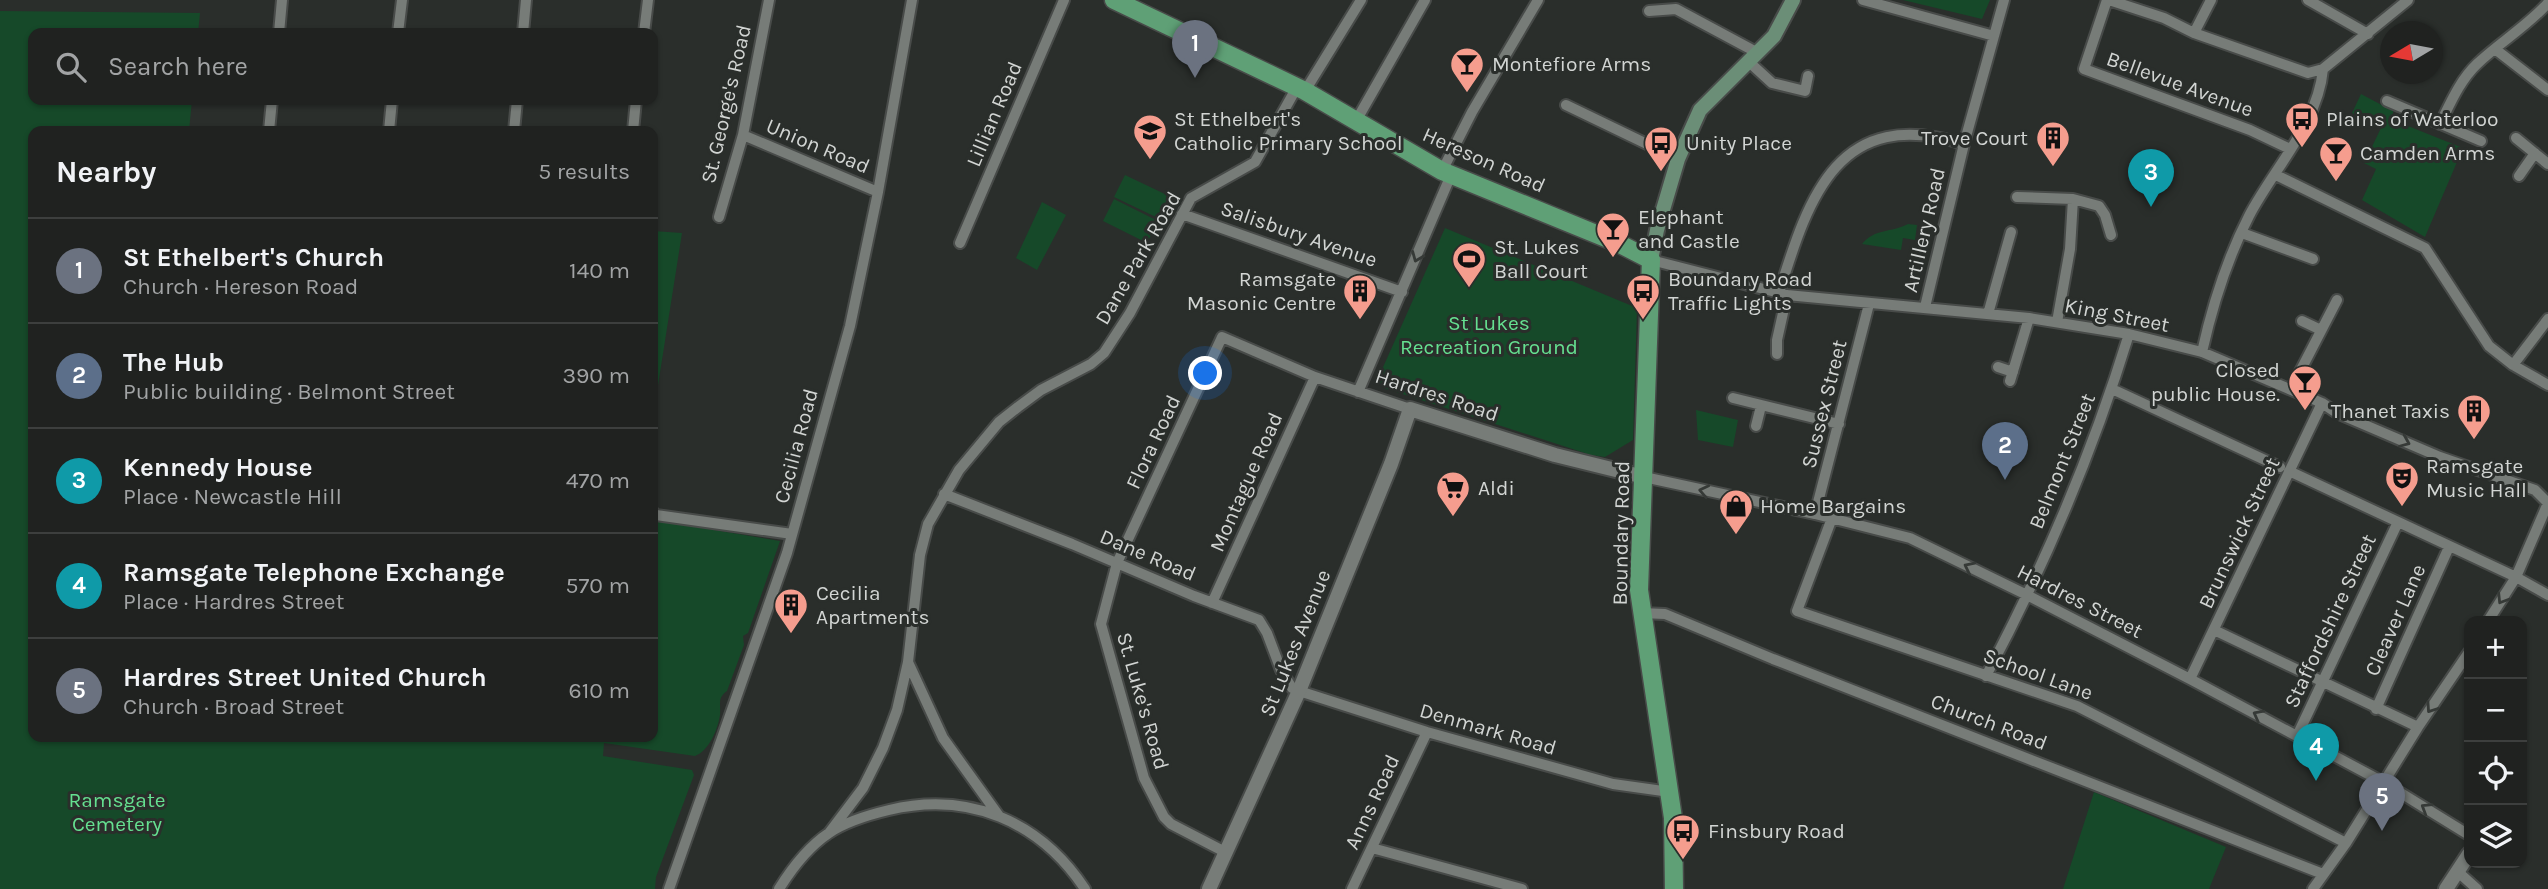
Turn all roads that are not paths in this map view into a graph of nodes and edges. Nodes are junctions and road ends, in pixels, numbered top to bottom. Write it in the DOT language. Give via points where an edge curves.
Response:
graph roads {
  1 [pos="282,0"];
  2 [pos="402,0"];
  3 [pos="526,0"];
  4 [pos="648,0"];
  5 [pos="769,0"];
  6 [pos="912,0"];
  7 [pos="1063,0"];
  8 [pos="1114,0"];
  9 [pos="1361,0"];
  10 [pos="1425,0"];
  11 [pos="1538,0"];
  12 [pos="1793,0"];
  13 [pos="1863,0"];
  14 [pos="2004,0"];
  15 [pos="2108,0"];
  16 [pos="2211,0"];
  17 [pos="2308,0"];
  18 [pos="2409,0"];
  19 [pos="2541,0"];
  20 [pos="2548,4"];
  21 [pos="1649,11"];
  22 [pos="279,28"];
  23 [pos="399,28"];
  24 [pos="523,28"];
  25 [pos="645,28"];
  26 [pos="2194,33"];
  27 [pos="2368,34"];
  28 [pos="1994,36"];
  29 [pos="2495,49"];
  30 [pos="1753,57"];
  31 [pos="2323,69"];
  32 [pos="1808,76"];
  33 [pos="1301,89"];
  34 [pos="2548,90"];
  35 [pos="2387,101"];
  36 [pos="272,105"];
  37 [pos="392,105"];
  38 [pos="517,105"];
  39 [pos="636,105"];
  40 [pos="1566,105"];
  41 [pos="1356,121"];
  42 [pos="2440,124"];
  43 [pos="269,126"];
  44 [pos="389,126"];
  45 [pos="514,126"];
  46 [pos="633,126"];
  47 [pos="743,135"];
  48 [pos="2516,138"];
  49 [pos="2481,141"];
  50 [pos="1964,144"];
  51 [pos="2290,149"];
  52 [pos="2535,153"];
  53 [pos="1678,159"];
  54 [pos="2548,164"];
  55 [pos="1447,173"];
  56 [pos="2276,175"];
  57 [pos="2519,176"];
  58 [pos="878,191"];
  59 [pos="2017,197"];
  60 [pos="2073,199"];
  61 [pos="1182,214"];
  62 [pos="719,217"];
  63 [pos="2011,232"];
  64 [pos="2242,233"];
  65 [pos="2111,235"];
  66 [pos="960,243"];
  67 [pos="2313,259"];
  68 [pos="1651,260"];
  69 [pos="1402,292"];
  70 [pos="1783,294"];
  71 [pos="2337,300"];
  72 [pos="1869,304"];
  73 [pos="1926,307"];
  74 [pos="1988,314"];
  75 [pos="2029,318"];
  76 [pos="2548,319"];
  77 [pos="2302,321"];
  78 [pos="2057,322"];
  79 [pos="2321,330"];
  80 [pos="2129,334"];
  81 [pos="1222,337"];
  82 [pos="2202,352"];
  83 [pos="1777,354"];
  84 [pos="2513,365"];
  85 [pos="1998,367"];
  86 [pos="1315,377"];
  87 [pos="2548,385"];
  88 [pos="2112,389"];
  89 [pos="2291,389"];
  90 [pos="1358,392"];
  91 [pos="1733,398"];
  92 [pos="2322,403"];
  93 [pos="1761,406"];
  94 [pos="1410,409"];
  95 [pos="1839,424"];
  96 [pos="1756,426"];
  97 [pos="2285,469"];
  98 [pos="1644,477"];
  99 [pos="944,494"];
  100 [pos="2548,503"];
  101 [pos="658,514"];
  102 [pos="1815,514"];
  103 [pos="1832,518"];
  104 [pos="2398,522"];
  105 [pos="792,534"];
  106 [pos="2449,547"];
  107 [pos="1117,563"];
  108 [pos="2516,577"];
  109 [pos="2027,595"];
  110 [pos="2548,595"];
  111 [pos="1212,603"];
  112 [pos="1641,612"];
  113 [pos="2491,616"];
  114 [pos="2214,630"];
  115 [pos="2464,659"];
  116 [pos="908,662"];
  117 [pos="1986,676"];
  118 [pos="2190,679"];
  119 [pos="2322,683"];
  120 [pos="1299,691"];
  121 [pos="2376,709"];
  122 [pos="2418,727"];
  123 [pos="1427,732"];
  124 [pos="2297,736"];
  125 [pos="2383,782"];
  126 [pos="1670,792"];
  127 [pos="999,816"];
  128 [pos="2464,832"];
  129 [pos="829,833"];
  130 [pos="2346,843"];
  131 [pos="1372,848"];
  132 [pos="1227,853"];
  133 [pos="2464,861"];
  134 [pos="2457,871"];
  135 [pos="2323,874"];
  136 [pos="669,889"];
  137 [pos="779,889"];
  138 [pos="1085,889"];
  139 [pos="1209,889"];
  140 [pos="1352,889"];
  141 [pos="1522,889"];
  142 [pos="1674,889"];
  143 [pos="2313,889"];
  144 [pos="2446,889"];
  145 [pos="2477,889"];
  1 -- 22 [label="street"];
  2 -- 23 [label="street"];
  3 -- 24 [label="street"];
  4 -- 25 [label="street"];
  5 -- 47 [label="street, St. George's Road"];
  6 -- 58 [label="street, Cecilia Road"];
  7 -- 66 [label="street, Lillian Road"];
  8 -- 33 [label="main road, Hereson Road"];
  9 -- 33 [label="street, Dane Park Road"];
  10 -- 41 [label="street"];
  11 -- 55 [label="street" via="1472,112"];
  12 -- 30 [label="main road" via="1774,36"];
  13 -- 28 [label="street"];
  14 -- 28 [label="street, Artillery Road"];
  15 -- 26 [label="street"];
  15 -- 51 [label="street, Bellevue Avenue" via="2084,69"];
  16 -- 26 [label="street"];
  17 -- 27 [label="street"];
  18 -- 27 [label="street"];
  19 -- 20 [label="street"];
  20 -- 29 [label="street"];
  21 -- 30 [label="street" via="1676,9"];
  26 -- 31 [label="street" via="2308,73"];
  27 -- 31 [label="street"];
  28 -- 50 [label="street, Artillery Road"];
  29 -- 34 [label="street"];
  29 -- 42 [label="street" via="2463,81"];
  30 -- 32 [label="street" via="1772,83 1805,91"];
  30 -- 53 [label="main road" via="1700,110"];
  31 -- 51 [label="street" via="2321,88"];
  33 -- 41 [label="main road, Hereson Road"];
  33 -- 61 [label="street, Dane Park Road" via="1255,162 1200,191"];
  35 -- 42 [label="street"];
  36 -- 43 [label="street"];
  37 -- 44 [label="street"];
  38 -- 45 [label="street"];
  39 -- 46 [label="street"];
  40 -- 53 [label="street"];
  41 -- 55 [label="main road, Hereson Road"];
  42 -- 49 [label="street"];
  47 -- 58 [label="street, Union Road"];
  47 -- 62 [label="street, St. George's Road"];
  48 -- 52 [label="street"];
  50 -- 70 [label="street" via="1899,134 1877,139 1838,163 1795,240"];
  50 -- 73 [label="street, Artillery Road"];
  51 -- 56 [label="street"];
  52 -- 54 [label="street"];
  52 -- 57 [label="street"];
  53 -- 68 [label="main road"];
  55 -- 68 [label="main road, Hereson Road"];
  55 -- 69 [label="street, one-way"];
  56 -- 64 [label="street"];
  56 -- 84 [label="street" via="2425,248 2488,346"];
  58 -- 105 [label="street, Cecilia Road" via="850,326"];
  59 -- 60 [label="street"];
  60 -- 65 [label="street" via="2099,206"];
  60 -- 78 [label="street"];
  61 -- 69 [label="street, Salisbury Avenue"];
  61 -- 99 [label="street, Dane Park Road" via="1104,353 1041,390 999,422"];
  63 -- 74 [label="street"];
  64 -- 67 [label="street"];
  64 -- 82 [label="street"];
  68 -- 70 [label="street, King Street"];
  68 -- 98 [label="main road, Boundary Road"];
  69 -- 90 [label="street"];
  70 -- 72 [label="street, King Street"];
  70 -- 83 [label="street"];
  71 -- 79 [label="street"];
  72 -- 73 [label="street, King Street"];
  72 -- 95 [label="street, Sussex Street"];
  73 -- 74 [label="street, King Street"];
  74 -- 75 [label="street, King Street"];
  75 -- 78 [label="street, King Street"];
  75 -- 85 [label="street" via="2012,377"];
  76 -- 84 [label="street"];
  77 -- 79 [label="street"];
  78 -- 80 [label="street, King Street"];
  79 -- 89 [label="street"];
  80 -- 82 [label="street, King Street"];
  80 -- 88 [label="street, Belmont Street"];
  81 -- 86 [label="street, Hardres Road"];
  81 -- 107 [label="street, Flora Road"];
  82 -- 89 [label="street, King Street"];
  84 -- 87 [label="street"];
  86 -- 90 [label="street, Hardres Road"];
  86 -- 111 [label="street, Montague Road"];
  88 -- 97 [label="street"];
  88 -- 109 [label="street, Belmont Street"];
  89 -- 92 [label="street, King Street"];
  90 -- 94 [label="street, Hardres Road"];
  91 -- 93 [label="street"];
  92 -- 97 [label="street, Brunswick Street"];
  92 -- 100 [label="street, King Street, one-way" via="2440,457 2535,490"];
  93 -- 95 [label="street"];
  93 -- 96 [label="street"];
  94 -- 98 [label="street, Hardres Road" via="1555,455"];
  94 -- 120 [label="street, St Lukes Avenue"];
  95 -- 102 [label="street, Sussex Street"];
  97 -- 104 [label="street"];
  97 -- 114 [label="street, Brunswick Street"];
  102 -- 98 [label="street, Hardres Street, one-way"];
  98 -- 112 [label="main road, Boundary Road"];
  99 -- 107 [label="street, Dane Road"];
  99 -- 116 [label="street, Dane Park Road" via="928,524 920,555"];
  100 -- 108 [label="street"];
  101 -- 105 [label="street"];
  102 -- 103 [label="street, Hardres Street"];
  109 -- 103 [label="street, Hardres Street, one-way" via="1910,538"];
  103 -- 117 [label="street, School Lane" via="1797,611"];
  104 -- 106 [label="street"];
  104 -- 119 [label="street, Staffordshire Street"];
  105 -- 136 [label="street, Cecilia Road"];
  106 -- 108 [label="street"];
  106 -- 121 [label="street, Cleaver Lane"];
  107 -- 111 [label="street, Dane Road"];
  107 -- 132 [label="street, St. Luke's Road" via="1101,624 1144,778 1171,824"];
  108 -- 110 [label="street"];
  108 -- 113 [label="street, one-way"];
  109 -- 117 [label="street, Belmont Street"];
  109 -- 118 [label="street, Hardres Street"];
  111 -- 120 [label="street, Dane Road" via="1259,620 1281,670"];
  112 -- 126 [label="main road, Boundary Road"];
  112 -- 135 [label="street, Church Road" via="1665,614"];
  114 -- 118 [label="street, Brunswick Street"];
  114 -- 119 [label="street"];
  115 -- 122 [label="street, one-way"];
  116 -- 127 [label="street" via="943,738"];
  116 -- 129 [label="street, Dane Park Road" via="883,748 863,788"];
  117 -- 130 [label="street, School Lane" via="2077,706"];
  124 -- 118 [label="street, Hardres Street, one-way"];
  119 -- 121 [label="street"];
  119 -- 124 [label="street, Staffordshire Street"];
  120 -- 123 [label="street, Denmark Road"];
  120 -- 132 [label="street, St Lukes Avenue"];
  121 -- 122 [label="street"];
  122 -- 125 [label="street"];
  123 -- 126 [label="street, Denmark Road" via="1613,784"];
  123 -- 131 [label="street, Anns Road"];
  124 -- 125 [label="street, Hardres Street"];
  128 -- 125 [label="street, Hardres Street, one-way"];
  125 -- 130 [label="street"];
  126 -- 142 [label="main road, Boundary Road"];
  127 -- 129 [label="street" via="958,805 931,804 860,817"];
  127 -- 138 [label="street" via="1046,844"];
  129 -- 137 [label="street" via="807,852"];
  130 -- 135 [label="street"];
  131 -- 140 [label="street, Anns Road"];
  131 -- 141 [label="street"];
  132 -- 139 [label="street, St Lukes Avenue"];
  133 -- 134 [label="street"];
  134 -- 144 [label="street"];
  134 -- 145 [label="street"];
  135 -- 143 [label="street"];
}
